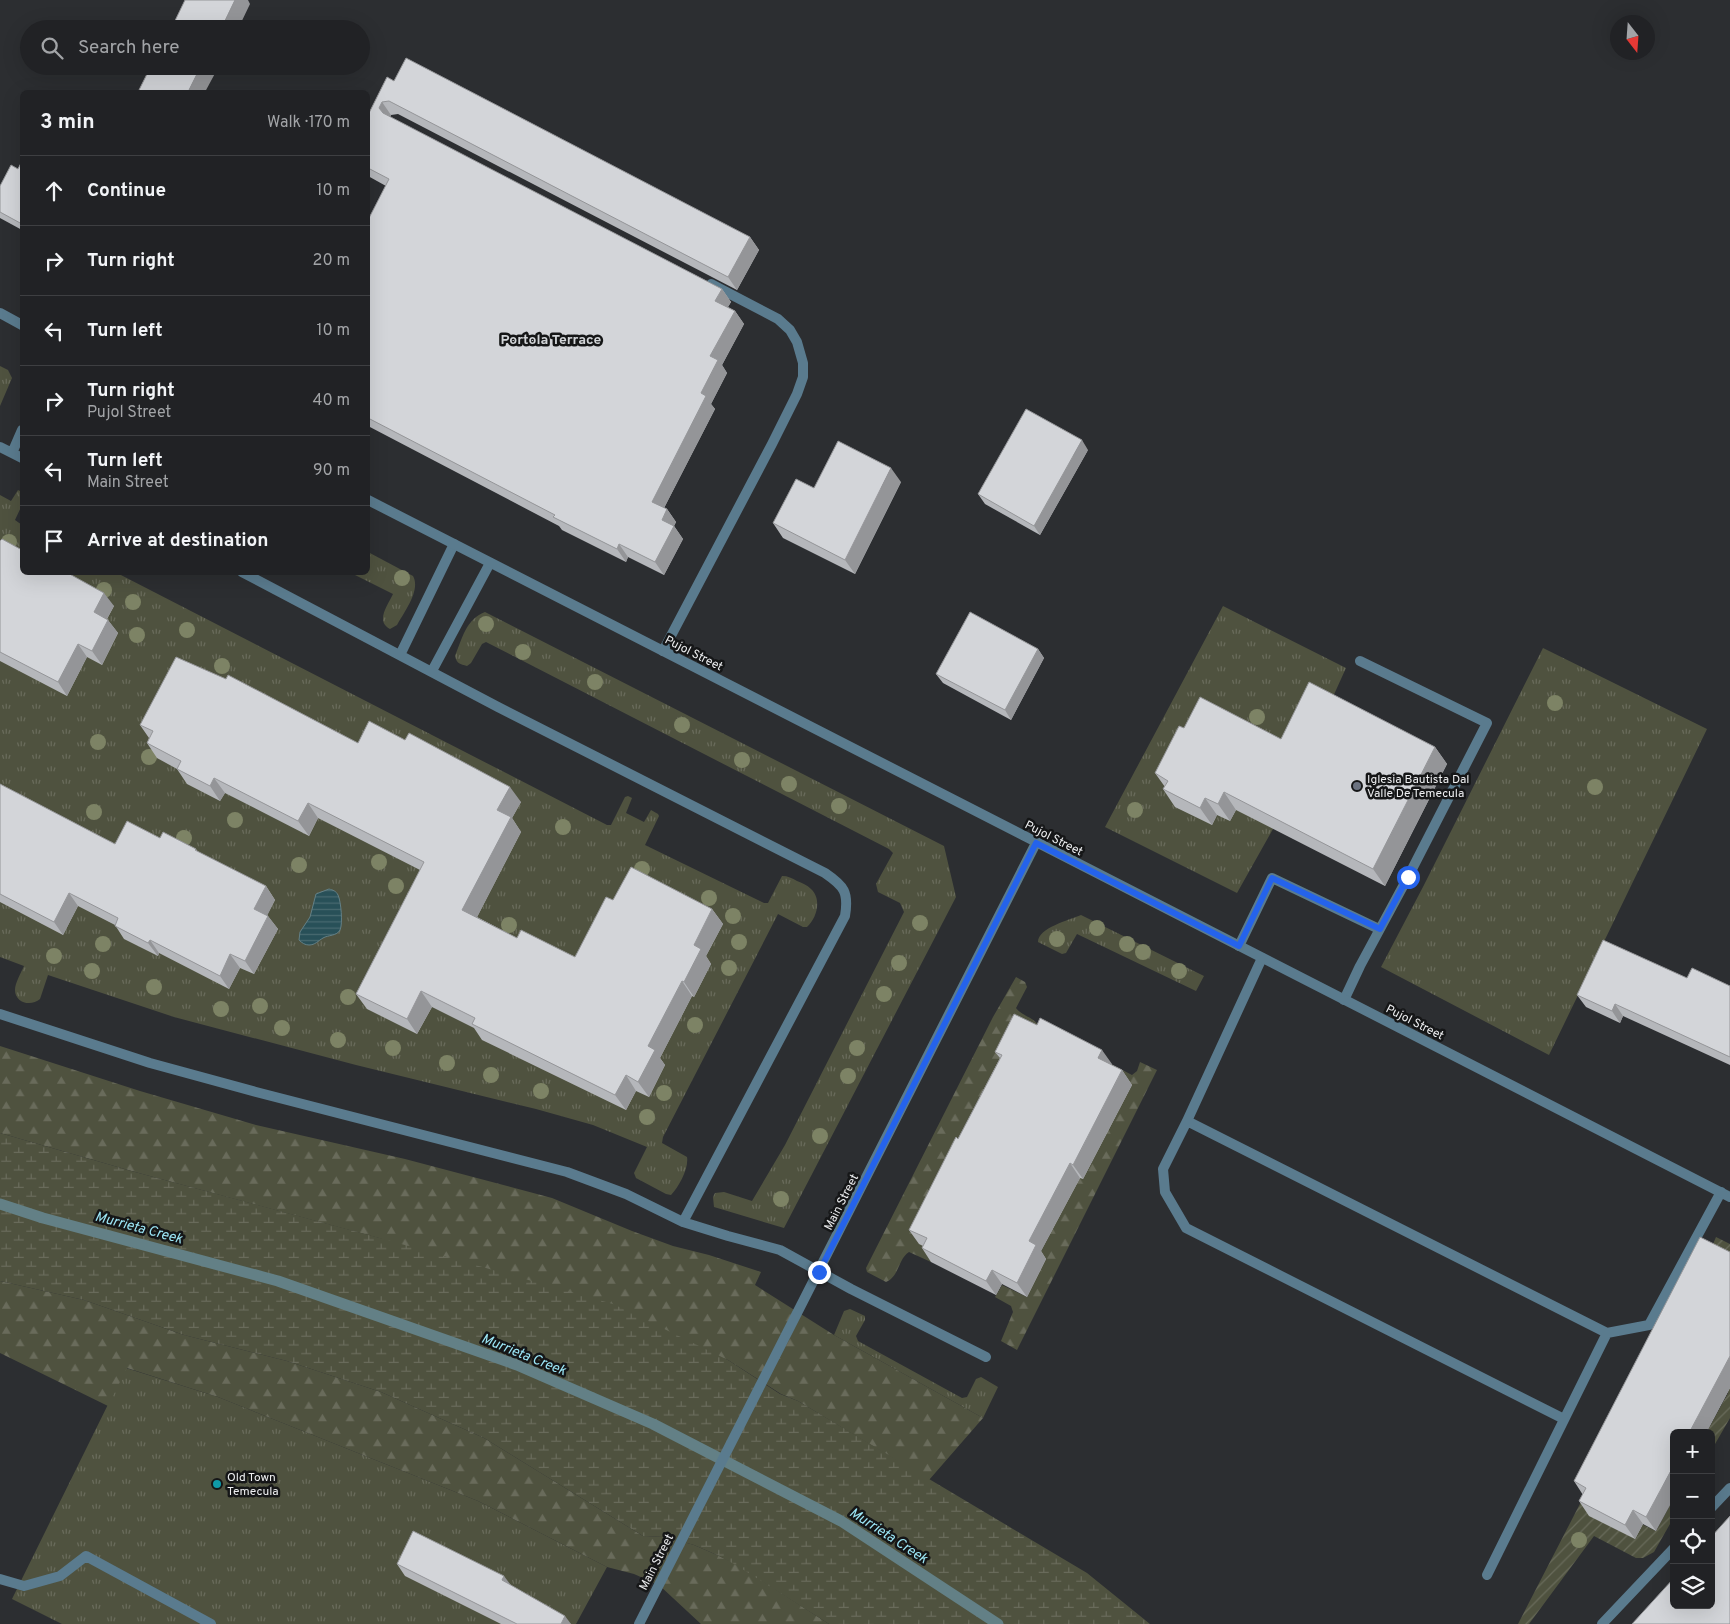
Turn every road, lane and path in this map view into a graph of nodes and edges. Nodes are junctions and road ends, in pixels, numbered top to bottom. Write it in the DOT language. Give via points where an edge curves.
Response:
graph roads {
  1 [pos="699,278"];
  2 [pos="0,313"];
  3 [pos="20,324"];
  4 [pos="20,435"];
  5 [pos="0,447"];
  6 [pos="12,453"];
  7 [pos="20,457"];
  8 [pos="370,501"];
  9 [pos="454,544"];
  10 [pos="490,563"];
  11 [pos="248,575"];
  12 [pos="664,651"];
  13 [pos="400,655"];
  14 [pos="1360,661"];
  15 [pos="432,671"];
  16 [pos="1036,843"];
  17 [pos="1380,929"];
  18 [pos="1239,946"];
  19 [pos="1262,958"];
  20 [pos="1344,1000"];
  21 [pos="0,1014"];
  22 [pos="1187,1121"];
  23 [pos="1725,1195"];
  24 [pos="683,1222"];
  25 [pos="819,1272"];
  26 [pos="1607,1332"];
  27 [pos="986,1357"];
  28 [pos="1564,1420"];
  29 [pos="1730,1488"];
  30 [pos="1715,1504"];
  31 [pos="1670,1552"];
  32 [pos="1487,1575"];
  33 [pos="0,1579"];
  34 [pos="211,1624"];
  35 [pos="638,1624"];
  36 [pos="1602,1624"];
  1 -- 12 [label="street" via="778,319 790,330 803,363 803,377 772,444"];
  2 -- 3 [label="street"];
  4 -- 6 [label="street"];
  5 -- 6 [label="street"];
  6 -- 7 [label="street"];
  8 -- 9 [label="street, Pujol Street"];
  9 -- 10 [label="street, Pujol Street"];
  9 -- 13 [label="street"];
  10 -- 12 [label="street, Pujol Street"];
  10 -- 15 [label="street"];
  11 -- 13 [label="street"];
  12 -- 16 [label="street, Pujol Street"];
  13 -- 15 [label="street"];
  14 -- 17 [label="street" via="1487,723"];
  15 -- 24 [label="street" via="825,873 842,885 848,901 845,916"];
  16 -- 18 [label="street, Pujol Street"];
  16 -- 25 [label="street, Main Street"];
  17 -- 18 [label="street" via="1272,878"];
  17 -- 20 [label="street"];
  18 -- 19 [label="street, Pujol Street"];
  19 -- 20 [label="street, Pujol Street"];
  19 -- 22 [label="street"];
  20 -- 23 [label="street, Pujol Street"];
  21 -- 24 [label="street" via="150,1063 567,1172 626,1194"];
  22 -- 26 [label="street"];
  22 -- 28 [label="street" via="1163,1169 1165,1192 1186,1228"];
  23 -- 26 [label="street" via="1649,1325"];
  24 -- 25 [label="street" via="780,1250"];
  25 -- 27 [label="street"];
  25 -- 35 [label="street, Main Street"];
  26 -- 28 [label="street"];
  28 -- 32 [label="street"];
  29 -- 30 [label="street"];
  31 -- 36 [label="street"];
  33 -- 34 [label="street" via="24,1586 60,1576 86,1556"];
}
